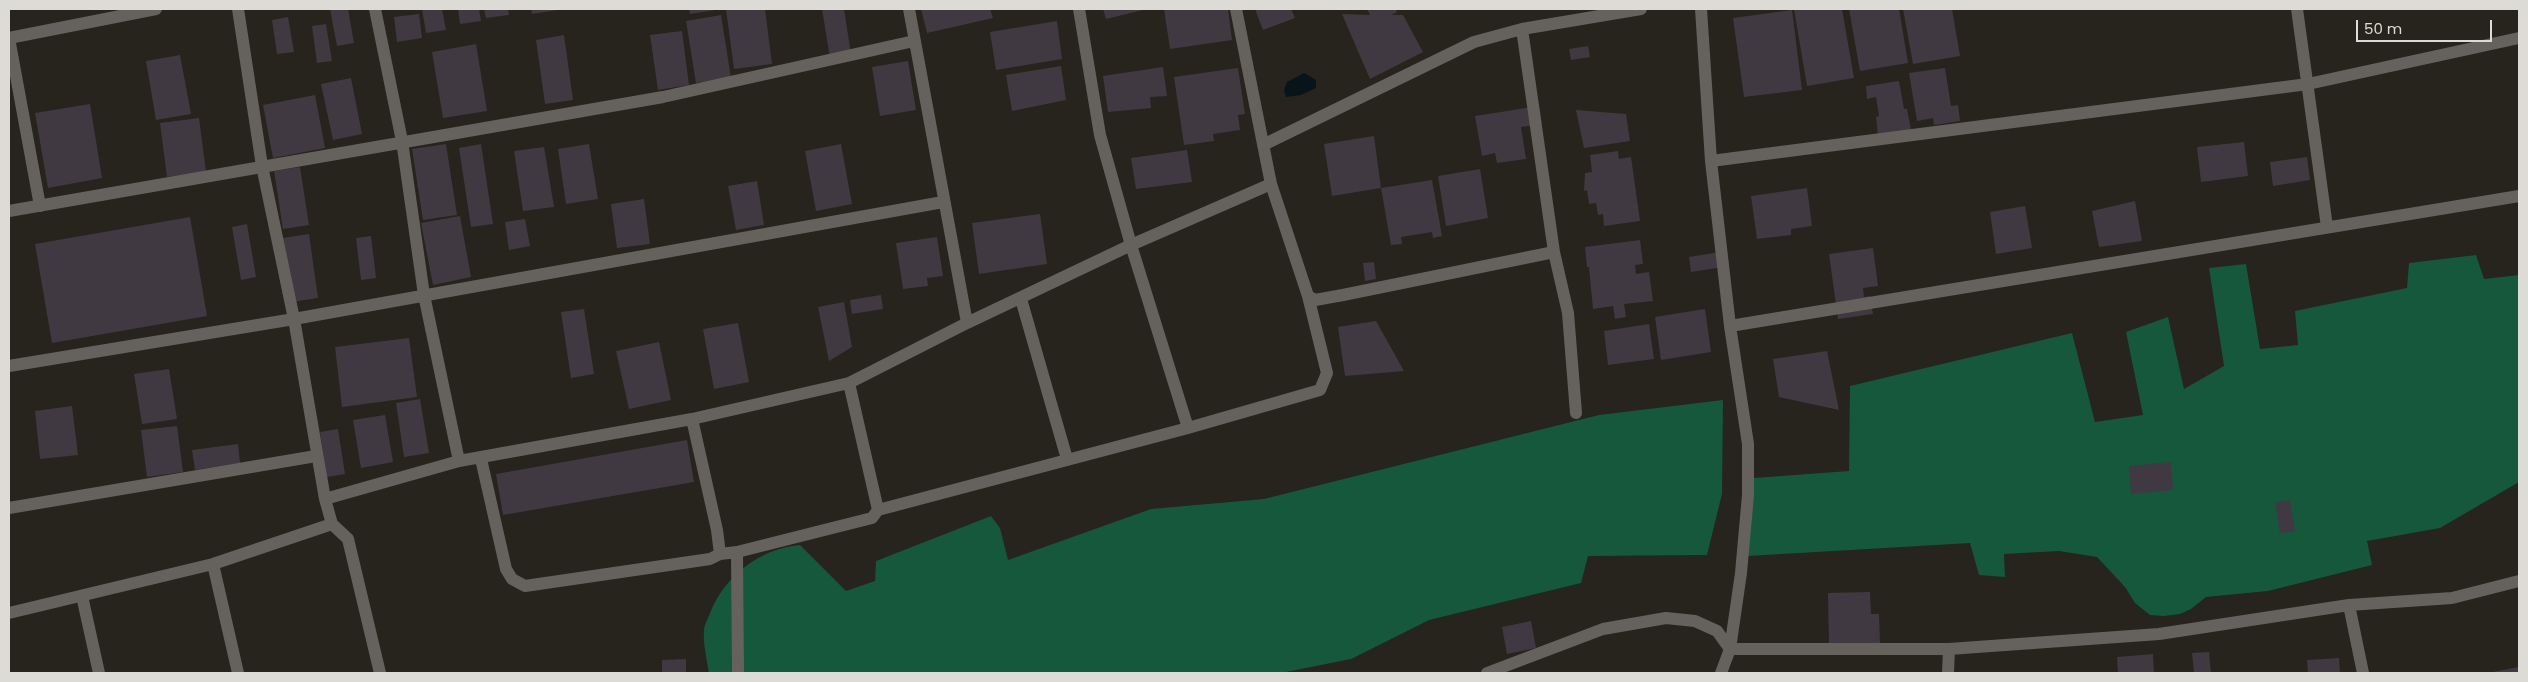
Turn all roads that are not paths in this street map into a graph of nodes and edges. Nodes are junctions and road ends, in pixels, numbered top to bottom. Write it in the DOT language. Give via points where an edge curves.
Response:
graph roads {
  1 [pos="156,9"];
  2 [pos="238,9"];
  3 [pos="375,9"];
  4 [pos="909,9"];
  5 [pos="1079,9"];
  6 [pos="1236,9"];
  7 [pos="1641,9"];
  8 [pos="1701,9"];
  9 [pos="2297,9"];
  10 [pos="1522,29"];
  11 [pos="9,38"];
  12 [pos="2519,38"];
  13 [pos="914,41"];
  14 [pos="2308,84"];
  15 [pos="402,141"];
  16 [pos="1263,145"];
  17 [pos="1711,161"];
  18 [pos="262,166"];
  19 [pos="1271,184"];
  20 [pos="2519,196"];
  21 [pos="943,202"];
  22 [pos="40,206"];
  23 [pos="9,211"];
  24 [pos="2327,227"];
  25 [pos="1131,245"];
  26 [pos="1554,252"];
  27 [pos="424,295"];
  28 [pos="1308,296"];
  29 [pos="1021,299"];
  30 [pos="294,319"];
  31 [pos="966,323"];
  32 [pos="1730,326"];
  33 [pos="9,366"];
  34 [pos="849,383"];
  35 [pos="1576,413"];
  36 [pos="692,419"];
  37 [pos="1188,428"];
  38 [pos="316,456"];
  39 [pos="481,459"];
  40 [pos="1067,459"];
  41 [pos="459,461"];
  42 [pos="325,499"];
  43 [pos="9,508"];
  44 [pos="878,510"];
  45 [pos="332,524"];
  46 [pos="737,552"];
  47 [pos="720,554"];
  48 [pos="213,564"];
  49 [pos="2519,581"];
  50 [pos="82,596"];
  51 [pos="2349,605"];
  52 [pos="9,613"];
  53 [pos="1730,649"];
  54 [pos="1949,649"];
  55 [pos="99,673"];
  56 [pos="238,673"];
  57 [pos="380,673"];
  58 [pos="738,673"];
  59 [pos="1487,673"];
  60 [pos="1721,673"];
  61 [pos="1948,673"];
  62 [pos="2363,673"];
  1 -- 11 [label="street"];
  2 -- 18 [label="street"];
  3 -- 15 [label="street"];
  4 -- 13 [label="street"];
  5 -- 25 [label="street" via="1100,134"];
  6 -- 16 [label="street"];
  7 -- 10 [label="street"];
  8 -- 17 [label="street"];
  9 -- 14 [label="street"];
  10 -- 16 [label="street" via="1474,42"];
  10 -- 26 [label="street"];
  11 -- 22 [label="street"];
  12 -- 14 [label="street"];
  13 -- 15 [label="street" via="664,98"];
  13 -- 21 [label="street"];
  14 -- 17 [label="street"];
  14 -- 24 [label="street"];
  15 -- 18 [label="street"];
  15 -- 27 [label="street"];
  16 -- 19 [label="street"];
  17 -- 32 [label="street"];
  18 -- 22 [label="street"];
  18 -- 30 [label="street"];
  19 -- 25 [label="street"];
  19 -- 28 [label="street"];
  20 -- 24 [label="street"];
  21 -- 27 [label="street"];
  21 -- 31 [label="street"];
  22 -- 23 [label="street"];
  24 -- 32 [label="street"];
  25 -- 29 [label="street"];
  25 -- 37 [label="street"];
  26 -- 28 [label="street" via="1343,295 1315,300"];
  26 -- 35 [label="street" via="1568,313"];
  27 -- 30 [label="street"];
  27 -- 41 [label="street"];
  28 -- 37 [label="street" via="1327,373 1320,390"];
  29 -- 31 [label="street"];
  29 -- 40 [label="street"];
  30 -- 33 [label="street"];
  30 -- 38 [label="street"];
  31 -- 34 [label="street"];
  32 -- 53 [label="street" via="1748,444 1748,495"];
  34 -- 36 [label="street"];
  34 -- 44 [label="street"];
  36 -- 39 [label="street"];
  36 -- 47 [label="street"];
  37 -- 40 [label="street"];
  38 -- 42 [label="street"];
  38 -- 43 [label="street"];
  39 -- 41 [label="street"];
  39 -- 47 [label="street" via="506,569 512,580 525,586 710,559"];
  40 -- 44 [label="street"];
  41 -- 42 [label="street"];
  42 -- 45 [label="street"];
  44 -- 46 [label="street" via="872,518"];
  45 -- 48 [label="street"];
  45 -- 57 [label="street" via="348,540"];
  46 -- 47 [label="street"];
  46 -- 58 [label="street"];
  48 -- 50 [label="street"];
  48 -- 56 [label="street"];
  49 -- 51 [label="street" via="2452,598"];
  50 -- 52 [label="street"];
  50 -- 55 [label="street"];
  51 -- 54 [label="street" via="2159,634"];
  51 -- 62 [label="street"];
  53 -- 54 [label="street"];
  53 -- 59 [label="street" via="1717,631 1694,621 1666,618 1604,629"];
  53 -- 60 [label="street"];
  54 -- 61 [label="street"];
}
